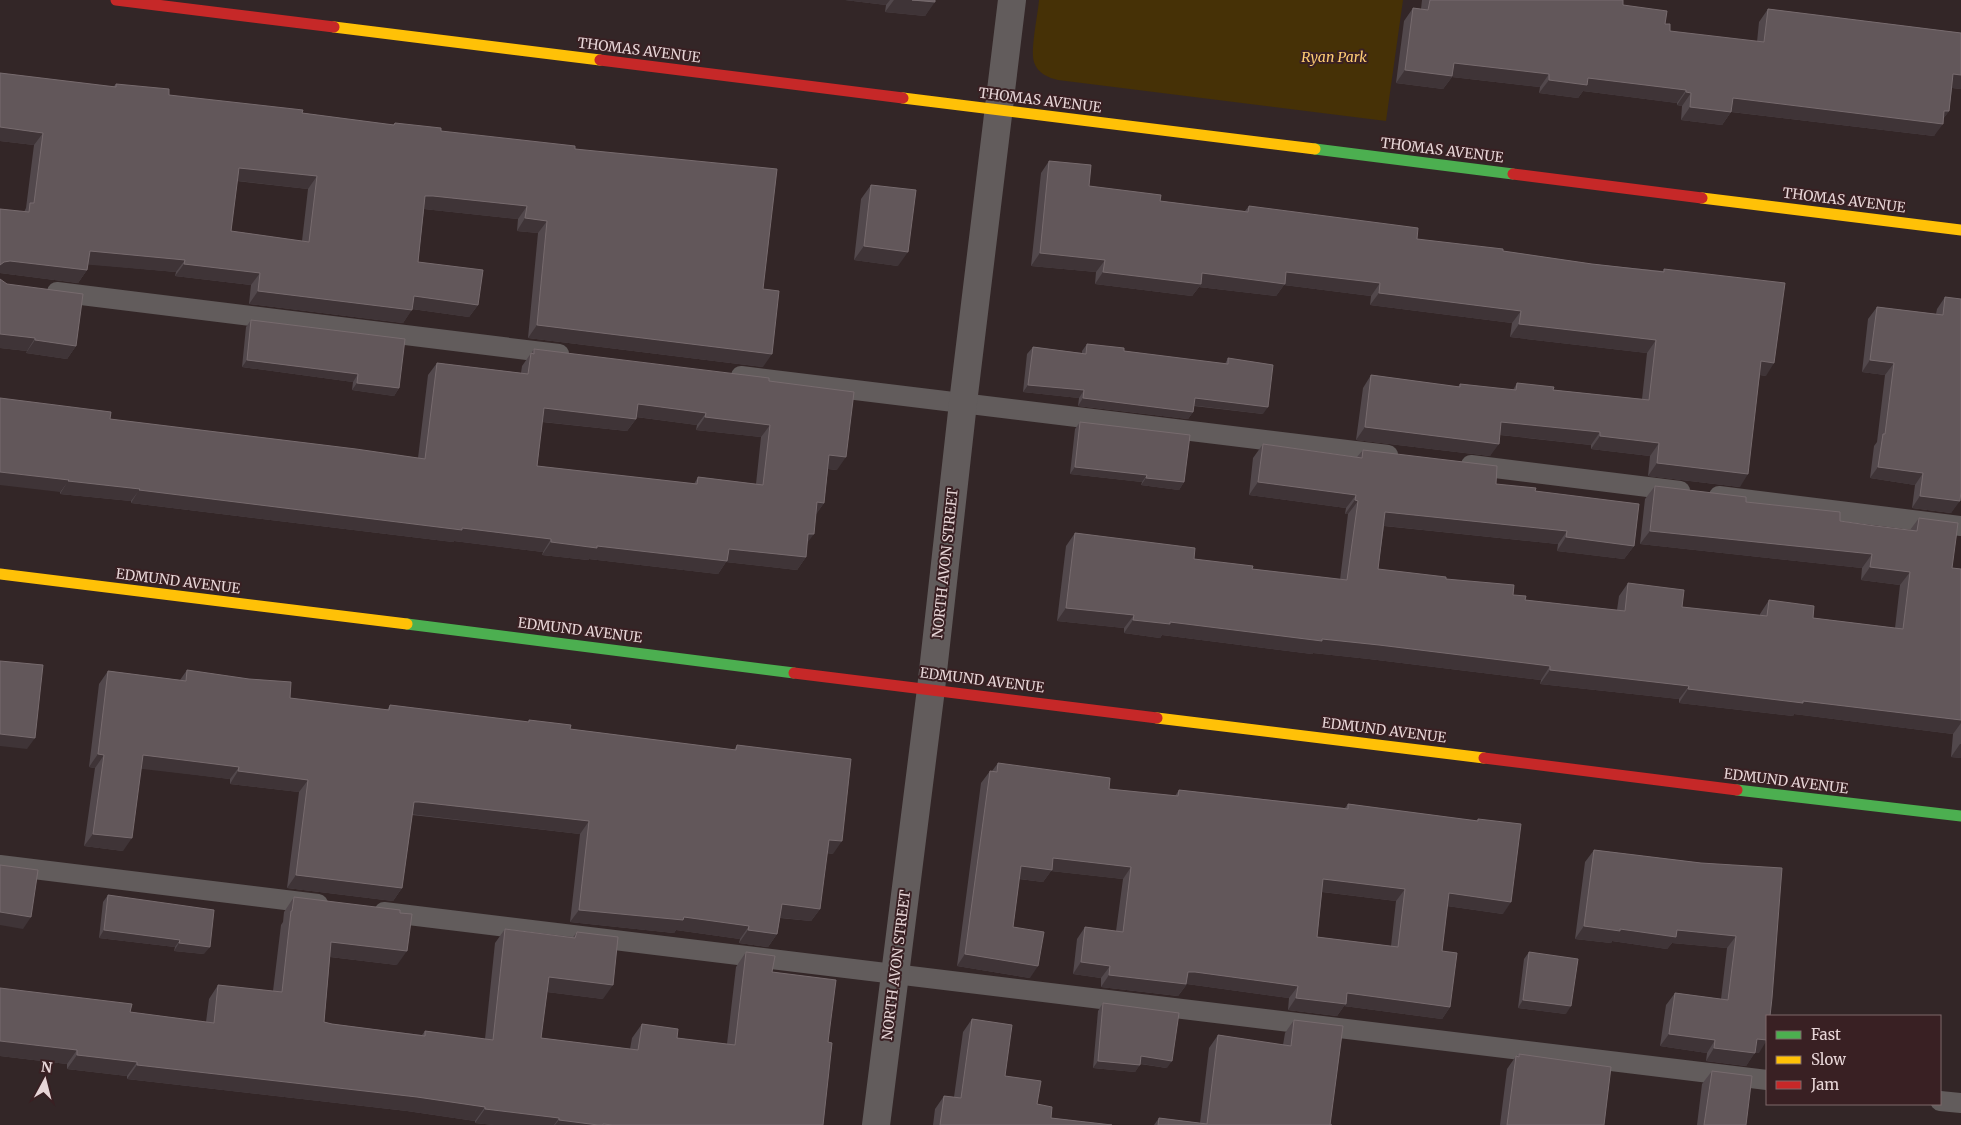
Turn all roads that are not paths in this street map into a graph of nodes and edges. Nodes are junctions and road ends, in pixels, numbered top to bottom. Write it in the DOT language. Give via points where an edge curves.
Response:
graph roads {
  1 [pos="116,0"];
  2 [pos="1012,0"];
  3 [pos="998,110"];
  4 [pos="1961,230"];
  5 [pos="39,290"];
  6 [pos="581,356"];
  7 [pos="719,373"];
  8 [pos="963,403"];
  9 [pos="1407,458"];
  10 [pos="1457,464"];
  11 [pos="1961,526"];
  12 [pos="0,574"];
  13 [pos="931,689"];
  14 [pos="1961,816"];
  15 [pos="0,865"];
  16 [pos="335,906"];
  17 [pos="364,910"];
  18 [pos="895,975"];
  19 [pos="1766,1080"];
  20 [pos="1941,1101"];
  21 [pos="1961,1103"];
  22 [pos="876,1125"];
  1 -- 3 [label="street, THOMAS AVENUE"];
  2 -- 3 [label="street, NORTH AVON STREET"];
  3 -- 4 [label="street, THOMAS AVENUE"];
  3 -- 8 [label="street, NORTH AVON STREET"];
  5 -- 6 [label="lane"];
  7 -- 8 [label="lane"];
  8 -- 9 [label="lane"];
  8 -- 13 [label="street, NORTH AVON STREET"];
  10 -- 11 [label="lane"];
  12 -- 13 [label="street, EDMUND AVENUE"];
  13 -- 14 [label="street, EDMUND AVENUE"];
  13 -- 18 [label="street, NORTH AVON STREET"];
  15 -- 16 [label="lane"];
  17 -- 18 [label="lane"];
  18 -- 19 [label="lane"];
  18 -- 22 [label="street, NORTH AVON STREET"];
  20 -- 21 [label="lane"];
}
